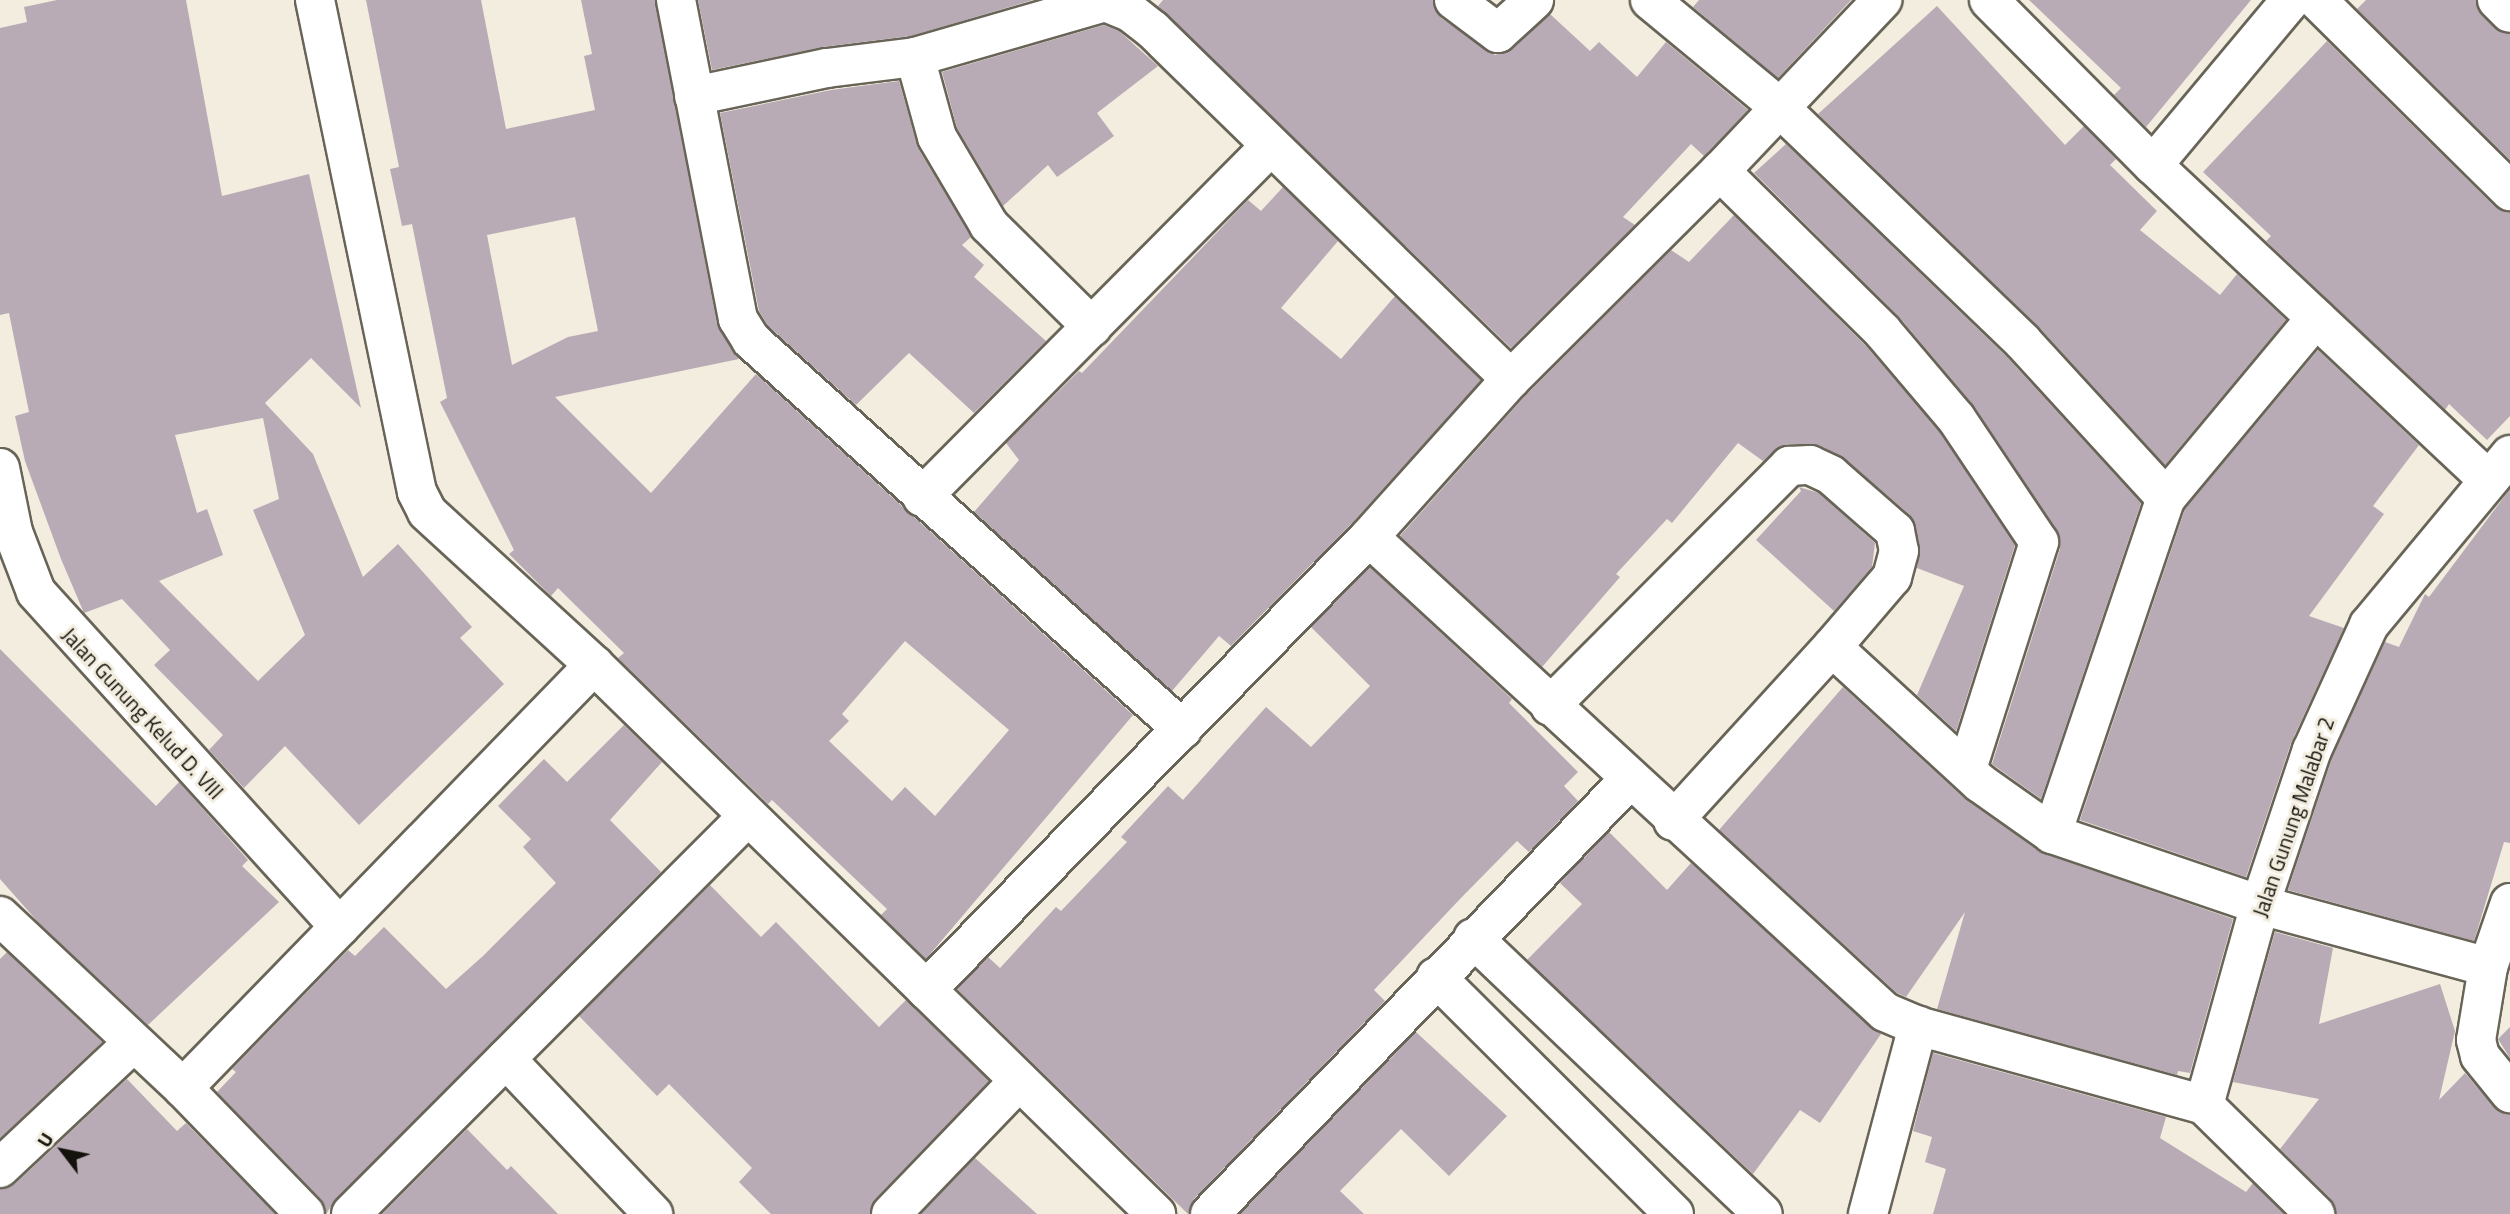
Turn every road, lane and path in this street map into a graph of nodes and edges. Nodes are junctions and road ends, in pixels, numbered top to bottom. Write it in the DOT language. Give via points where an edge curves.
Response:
graph roads {
  1 [pos="315,0"];
  2 [pos="676,0"];
  3 [pos="1454,0"];
  4 [pos="1534,0"];
  5 [pos="1650,0"];
  6 [pos="1882,0"];
  7 [pos="1989,0"];
  8 [pos="2291,0"];
  9 [pos="2317,0"];
  10 [pos="2497,0"];
  11 [pos="2510,13"];
  12 [pos="915,57"];
  13 [pos="694,96"];
  14 [pos="1778,106"];
  15 [pos="1271,146"];
  16 [pos="2153,164"];
  17 [pos="1720,171"];
  18 [pos="2510,191"];
  19 [pos="2316,318"];
  20 [pos="1092,327"];
  21 [pos="1511,379"];
  22 [pos="2498,467"];
  23 [pos="0,468"];
  24 [pos="922,497"];
  25 [pos="2166,498"];
  26 [pos="1369,537"];
  27 [pos="1832,647"];
  28 [pos="594,665"];
  29 [pos="1550,706"];
  30 [pos="1182,729"];
  31 [pos="1967,769"];
  32 [pos="1629,780"];
  33 [pos="748,816"];
  34 [pos="1673,821"];
  35 [pos="2052,834"];
  36 [pos="2510,902"];
  37 [pos="2260,905"];
  38 [pos="0,916"];
  39 [pos="340,927"];
  40 [pos="1473,938"];
  41 [pos="2488,967"];
  42 [pos="1436,977"];
  43 [pos="926,990"];
  44 [pos="1918,1026"];
  45 [pos="133,1043"];
  46 [pos="506,1059"];
  47 [pos="1019,1081"];
  48 [pos="183,1088"];
  49 [pos="2510,1093"];
  50 [pos="2204,1105"];
  51 [pos="0,1168"];
  52 [pos="305,1214"];
  53 [pos="351,1214"];
  54 [pos="653,1214"];
  55 [pos="891,1214"];
  56 [pos="1156,1214"];
  57 [pos="1210,1214"];
  58 [pos="1674,1214"];
  59 [pos="1763,1214"];
  60 [pos="1868,1214"];
  61 [pos="2315,1214"];
  1 -- 28 [label="street" via="417,492 441,526"];
  2 -- 13 [label="street"];
  3 -- 4 [label="street" via="1498,33"];
  5 -- 14 [label="street"];
  6 -- 14 [label="street"];
  7 -- 16 [label="street"];
  8 -- 16 [label="street"];
  9 -- 18 [label="street"];
  10 -- 11 [label="street"];
  12 -- 13 [label="street" via="827,68"];
  12 -- 15 [label="street" via="1105,2 1130,12 1153,30"];
  12 -- 20 [label="street" via="937,136 989,225"];
  13 -- 24 [label="street" via="738,319 751,340"];
  14 -- 17 [label="street"];
  14 -- 25 [label="street" via="2023,342"];
  15 -- 20 [label="street"];
  15 -- 21 [label="street"];
  16 -- 19 [label="street"];
  17 -- 21 [label="street"];
  17 -- 31 [label="street" via="1883,332 1956,418 2039,542"];
  19 -- 22 [label="street"];
  19 -- 25 [label="street"];
  20 -- 24 [label="street"];
  21 -- 26 [label="street"];
  22 -- 37 [label="street, Jalan Gunung Malabar 2" via="2369,625 2312,750"];
  23 -- 39 [label="street, Jalan Gunung Kelud D. VIII" via="13,532 36,592"];
  24 -- 30 [label="street"];
  25 -- 35 [label="street"];
  26 -- 29 [label="street"];
  26 -- 30 [label="street"];
  27 -- 29 [label="street" via="1892,577 1899,551 1895,531 1831,475 1810,465 1789,466"];
  27 -- 31 [label="street"];
  27 -- 34 [label="street"];
  28 -- 33 [label="street"];
  28 -- 39 [label="street"];
  29 -- 32 [label="street"];
  30 -- 43 [label="street"];
  31 -- 35 [label="street"];
  32 -- 34 [label="street"];
  32 -- 40 [label="street"];
  33 -- 43 [label="street"];
  33 -- 46 [label="street"];
  34 -- 44 [label="street" via="1885,1012"];
  35 -- 37 [label="street"];
  36 -- 41 [label="street"];
  37 -- 41 [label="street"];
  37 -- 50 [label="street, Jalan Gunung Malabar 2"];
  38 -- 45 [label="street"];
  39 -- 48 [label="street"];
  40 -- 42 [label="street"];
  40 -- 59 [label="street"];
  41 -- 49 [label="street" via="2476,1040 2480,1056"];
  42 -- 57 [label="street"];
  42 -- 58 [label="street"];
  43 -- 47 [label="street"];
  44 -- 50 [label="street"];
  44 -- 60 [label="street"];
  45 -- 48 [label="street"];
  45 -- 51 [label="street"];
  46 -- 53 [label="street"];
  46 -- 54 [label="street"];
  47 -- 55 [label="street"];
  47 -- 56 [label="street"];
  48 -- 52 [label="street"];
  50 -- 61 [label="street"];
}
